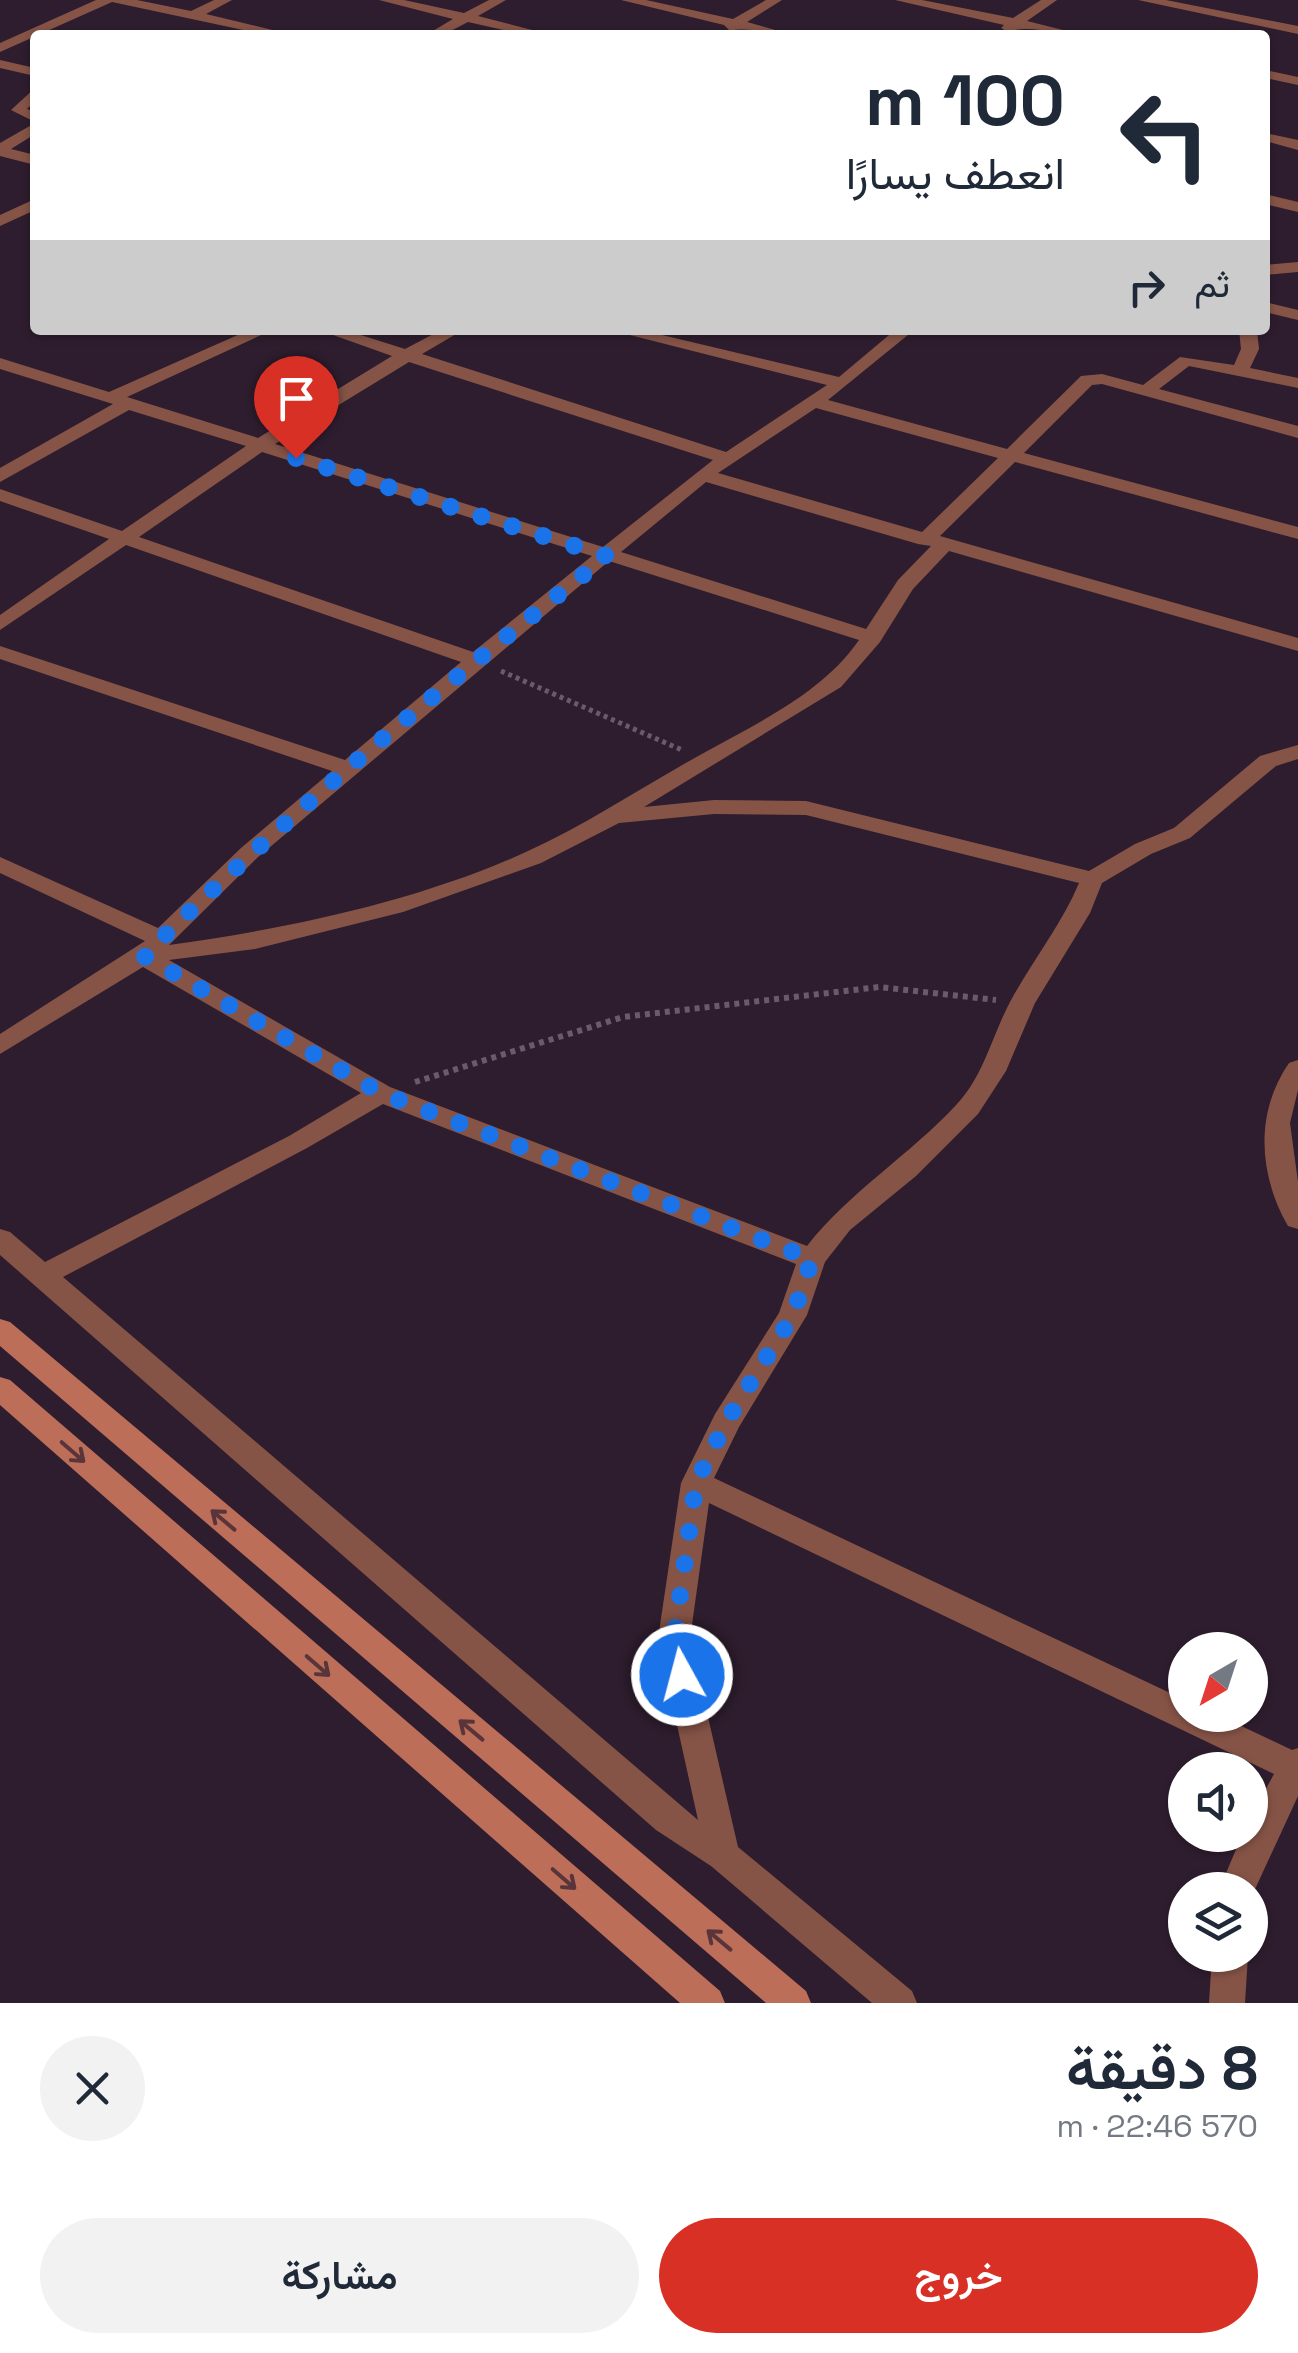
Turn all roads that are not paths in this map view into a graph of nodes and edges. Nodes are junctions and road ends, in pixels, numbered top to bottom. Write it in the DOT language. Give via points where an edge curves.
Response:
graph roads {
  1 [pos="107,0"];
  2 [pos="118,0"];
  3 [pos="224,0"];
  4 [pos="386,0"];
  5 [pos="499,0"];
  6 [pos="628,0"];
  7 [pos="774,0"];
  8 [pos="902,0"];
  9 [pos="1050,0"];
  10 [pos="1145,0"];
  11 [pos="190,16"];
  12 [pos="466,17"];
  13 [pos="226,23"];
  14 [pos="1017,23"];
  15 [pos="735,24"];
  16 [pos="1295,27"];
  17 [pos="40,30"];
  18 [pos="212,30"];
  19 [pos="261,30"];
  20 [pos="442,30"];
  21 [pos="522,30"];
  22 [pos="725,30"];
  23 [pos="763,30"];
  24 [pos="1005,30"];
  25 [pos="1051,30"];
  26 [pos="30,35"];
  27 [pos="1278,38"];
  28 [pos="0,48"];
  29 [pos="0,64"];
  30 [pos="30,71"];
  31 [pos="1270,75"];
  32 [pos="1298,80"];
  33 [pos="30,97"];
  34 [pos="30,116"];
  35 [pos="30,131"];
  36 [pos="1270,138"];
  37 [pos="1298,144"];
  38 [pos="0,150"];
  39 [pos="30,159"];
  40 [pos="1270,201"];
  41 [pos="30,206"];
  42 [pos="1298,207"];
  43 [pos="0,221"];
  44 [pos="1298,267"];
  45 [pos="1270,270"];
  46 [pos="1270,308"];
  47 [pos="1298,315"];
  48 [pos="253,335"];
  49 [pos="343,335"];
  50 [pos="444,335"];
  51 [pos="641,335"];
  52 [pos="899,335"];
  53 [pos="1248,335"];
  54 [pos="405,355"];
  55 [pos="0,363"];
  56 [pos="1240,370"];
  57 [pos="842,383"];
  58 [pos="1298,383"];
  59 [pos="1146,391"];
  60 [pos="119,401"];
  61 [pos="814,402"];
  62 [pos="1298,432"];
  63 [pos="261,446"];
  64 [pos="1010,454"];
  65 [pos="726,458"];
  66 [pos="703,475"];
  67 [pos="0,476"];
  68 [pos="0,495"];
  69 [pos="1298,533"];
  70 [pos="127,537"];
  71 [pos="934,543"];
  72 [pos="607,556"];
  73 [pos="0,624"];
  74 [pos="873,638"];
  75 [pos="1298,646"];
  76 [pos="0,652"];
  77 [pos="476,660"];
  78 [pos="1296,750"];
  79 [pos="346,768"];
  80 [pos="614,817"];
  81 [pos="0,864"];
  82 [pos="1092,880"];
  83 [pos="152,947"];
  84 [pos="0,1046"];
  85 [pos="1298,1069"];
  86 [pos="381,1093"];
  87 [pos="1298,1219"];
  88 [pos="0,1239"];
  89 [pos="812,1259"];
  90 [pos="40,1277"];
  91 [pos="0,1330"];
  92 [pos="0,1388"];
  93 [pos="696,1483"];
  94 [pos="1297,1767"];
  95 [pos="722,1855"];
  96 [pos="1244,1872"];
  97 [pos="1229,1972"];
  98 [pos="708,2003"];
  99 [pos="793,2003"];
  100 [pos="899,2003"];
  101 [pos="1227,2003"];
  1 -- 17 [label="street"];
  2 -- 11 [label="street"];
  3 -- 11 [label="street"];
  4 -- 12 [label="street"];
  5 -- 12 [label="street"];
  6 -- 15 [label="street"];
  7 -- 15 [label="street"];
  8 -- 14 [label="street"];
  9 -- 14 [label="street"];
  10 -- 16 [label="street"];
  11 -- 13 [label="street"];
  12 -- 20 [label="street"];
  12 -- 21 [label="street"];
  13 -- 18 [label="street"];
  13 -- 19 [label="street"];
  14 -- 24 [label="street"];
  14 -- 25 [label="street"];
  15 -- 22 [label="street"];
  15 -- 23 [label="street"];
  16 -- 27 [label="street"];
  26 -- 28 [label="street"];
  29 -- 30 [label="street"];
  31 -- 32 [label="street"];
  33 -- 34 [label="street" via="18,110"];
  35 -- 38 [label="street"];
  36 -- 37 [label="street"];
  38 -- 39 [label="street"];
  40 -- 42 [label="street"];
  41 -- 43 [label="street"];
  44 -- 45 [label="street"];
  46 -- 47 [label="street"];
  48 -- 60 [label="street"];
  49 -- 54 [label="street"];
  50 -- 54 [label="street"];
  51 -- 57 [label="street"];
  52 -- 57 [label="street"];
  53 -- 56 [label="street"];
  54 -- 63 [label="street"];
  54 -- 65 [label="street"];
  55 -- 60 [label="street"];
  56 -- 58 [label="street"];
  56 -- 59 [label="street" via="1180,362"];
  57 -- 61 [label="street"];
  59 -- 62 [label="street"];
  59 -- 64 [label="street" via="1087,380"];
  60 -- 63 [label="street"];
  60 -- 67 [label="street"];
  61 -- 64 [label="street"];
  61 -- 65 [label="street"];
  63 -- 70 [label="street"];
  63 -- 72 [label="street"];
  64 -- 69 [label="street"];
  64 -- 71 [label="street"];
  65 -- 66 [label="street"];
  66 -- 71 [label="street"];
  66 -- 72 [label="street"];
  68 -- 70 [label="street"];
  70 -- 73 [label="street"];
  70 -- 77 [label="street"];
  71 -- 74 [label="street"];
  71 -- 75 [label="street"];
  72 -- 74 [label="street"];
  72 -- 77 [label="street"];
  74 -- 80 [label="street" via="835,680"];
  76 -- 79 [label="street"];
  77 -- 79 [label="street"];
  78 -- 82 [label="street" via="1268,761 1182,833"];
  79 -- 83 [label="street"];
  80 -- 82 [label="street" via="714,807 806,808"];
  80 -- 83 [label="street" via="534,858 396,907 255,941"];
  81 -- 83 [label="street"];
  82 -- 89 [label="street" via="969,1108 840,1223"];
  83 -- 84 [label="street"];
  83 -- 86 [label="street"];
  85 -- 87 [label="street" via="1283,1090 1276,1125 1285,1190"];
  86 -- 89 [label="street"];
  86 -- 90 [label="street"];
  88 -- 90 [label="street"];
  89 -- 93 [label="street" via="793,1315"];
  90 -- 95 [label="street" via="668,1819"];
  99 -- 91 [label="street, one-way"];
  92 -- 98 [label="street, one-way"];
  93 -- 94 [label="street"];
  93 -- 95 [label="street" via="674,1639"];
  94 -- 96 [label="street"];
  95 -- 100 [label="street"];
  97 -- 101 [label="street"];
}
